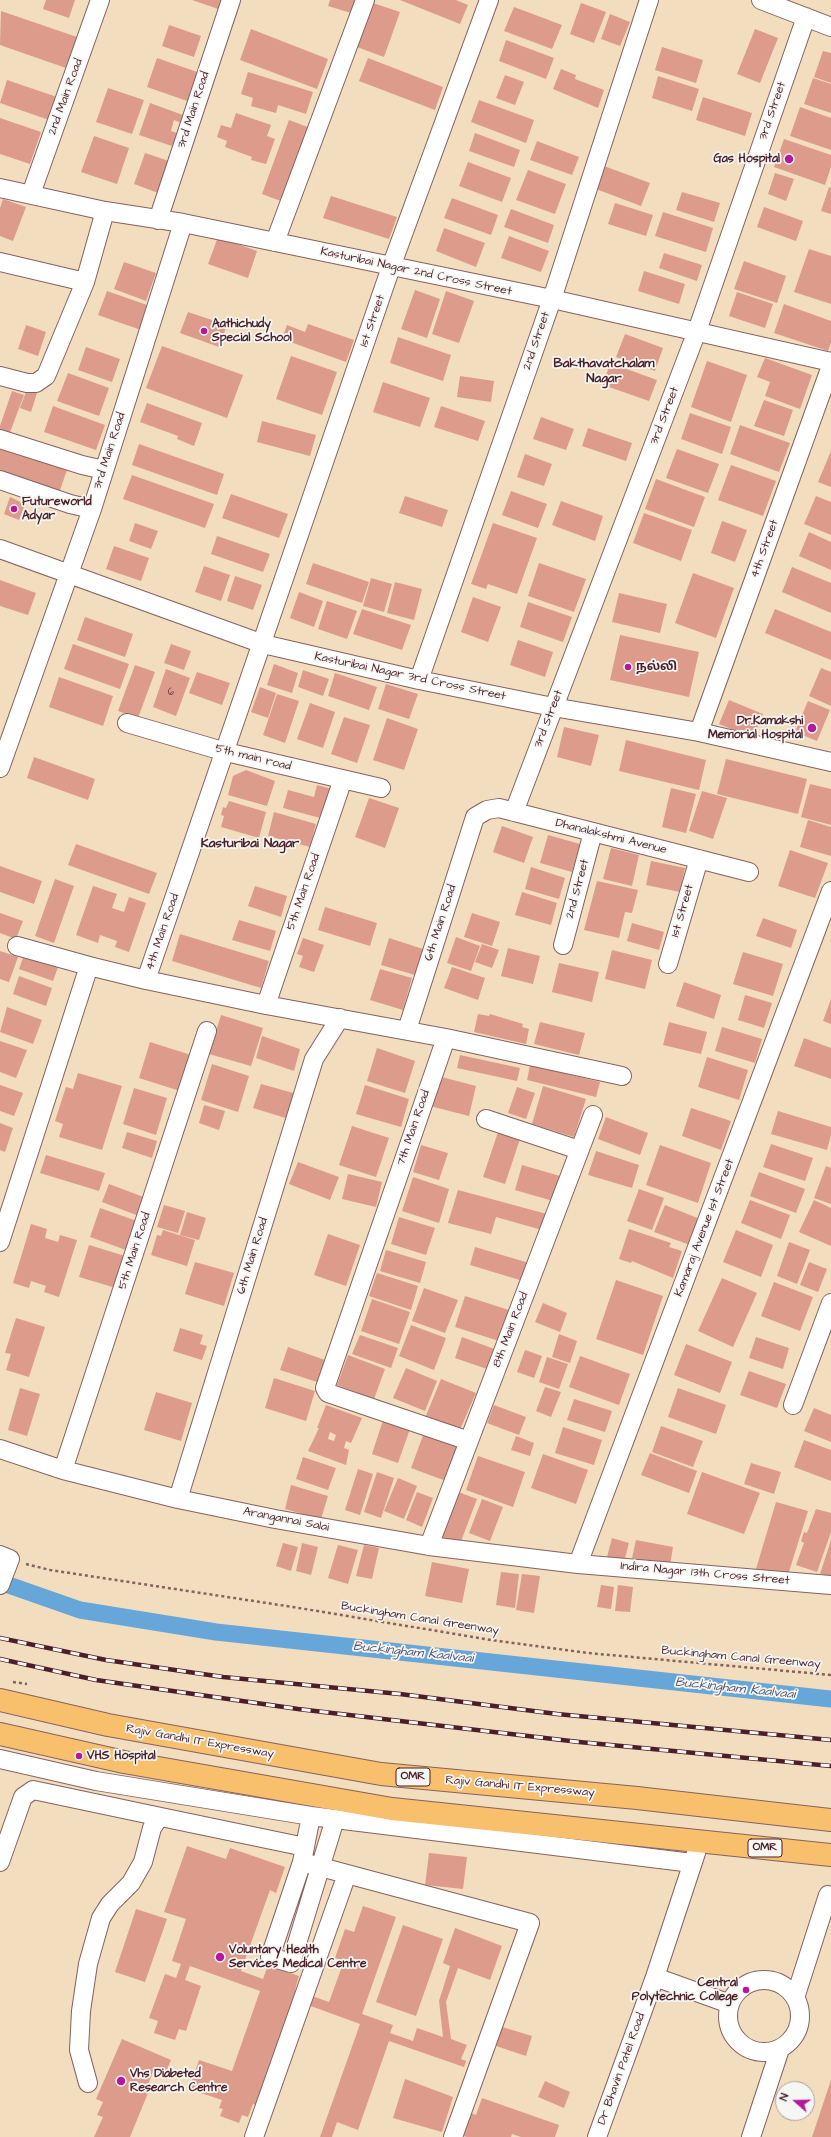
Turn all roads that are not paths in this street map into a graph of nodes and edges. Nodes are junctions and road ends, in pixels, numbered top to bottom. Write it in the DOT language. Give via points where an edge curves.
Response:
graph roads {
  1 [pos="100,0"];
  2 [pos="231,0"];
  3 [pos="365,0"];
  4 [pos="489,0"];
  5 [pos="649,0"];
  6 [pos="761,0"];
  7 [pos="806,17"];
  8 [pos="831,27"];
  9 [pos="0,188"];
  10 [pos="31,194"];
  11 [pos="104,211"];
  12 [pos="158,220"];
  13 [pos="183,223"];
  14 [pos="275,242"];
  15 [pos="0,262"];
  16 [pos="391,267"];
  17 [pos="85,282"];
  18 [pos="552,299"];
  19 [pos="697,331"];
  20 [pos="831,362"];
  21 [pos="831,366"];
  22 [pos="0,376"];
  23 [pos="0,439"];
  24 [pos="104,470"];
  25 [pos="0,480"];
  26 [pos="92,509"];
  27 [pos="0,549"];
  28 [pos="69,575"];
  29 [pos="263,644"];
  30 [pos="419,680"];
  31 [pos="553,707"];
  32 [pos="127,723"];
  33 [pos="699,732"];
  34 [pos="226,752"];
  35 [pos="831,762"];
  36 [pos="0,768"];
  37 [pos="343,779"];
  38 [pos="381,788"];
  39 [pos="514,812"];
  40 [pos="475,817"];
  41 [pos="593,832"];
  42 [pos="699,859"];
  43 [pos="749,872"];
  44 [pos="831,891"];
  45 [pos="563,945"];
  46 [pos="17,946"];
  47 [pos="668,964"];
  48 [pos="89,966"];
  49 [pos="146,980"];
  50 [pos="266,1005"];
  51 [pos="340,1018"];
  52 [pos="407,1030"];
  53 [pos="207,1031"];
  54 [pos="446,1038"];
  55 [pos="622,1076"];
  56 [pos="593,1115"];
  57 [pos="486,1119"];
  58 [pos="579,1150"];
  59 [pos="0,1242"];
  60 [pos="831,1303"];
  61 [pos="793,1405"];
  62 [pos="469,1442"];
  63 [pos="0,1449"];
  64 [pos="63,1470"];
  65 [pos="178,1499"];
  66 [pos="430,1546"];
  67 [pos="5,1561"];
  68 [pos="578,1564"];
  69 [pos="0,1585"];
  70 [pos="831,1585"];
  71 [pos="0,1700"];
  72 [pos="0,1734"];
  73 [pos="0,1759"];
  74 [pos="311,1816"];
  75 [pos="161,1817"];
  76 [pos="335,1819"];
  77 [pos="831,1820"];
  78 [pos="700,1841"];
  79 [pos="303,1855"];
  80 [pos="831,1855"];
  81 [pos="0,1862"];
  82 [pos="692,1863"];
  83 [pos="322,1867"];
  84 [pos="347,1874"];
  85 [pos="828,1895"];
  86 [pos="655,1977"];
  87 [pos="795,1998"];
  88 [pos="730,2004"];
  89 [pos="780,2049"];
  90 [pos="88,2083"];
  91 [pos="254,2137"];
  92 [pos="453,2137"];
  93 [pos="597,2137"];
  94 [pos="751,2137"];
  1 -- 10 [label="street, 2nd Main Road"];
  2 -- 12 [label="street, 3rd Main Road"];
  3 -- 14 [label="street"];
  4 -- 16 [label="street, 1st Street"];
  5 -- 18 [label="street, 2nd Street"];
  6 -- 7 [label="street"];
  7 -- 8 [label="street"];
  7 -- 19 [label="street, 3rd Street"];
  9 -- 10 [label="street, Kasturibai Nagar 2nd Cross Street"];
  10 -- 11 [label="street, Kasturibai Nagar 2nd Cross Street"];
  11 -- 12 [label="street, Kasturibai Nagar 2nd Cross Street"];
  11 -- 17 [label="street"];
  12 -- 13 [label="street, Kasturibai Nagar 2nd Cross Street"];
  13 -- 14 [label="street, Kasturibai Nagar 2nd Cross Street"];
  13 -- 24 [label="street, 3rd Main Road"];
  14 -- 16 [label="street, Kasturibai Nagar 2nd Cross Street"];
  15 -- 17 [label="street"];
  16 -- 18 [label="street, Kasturibai Nagar 2nd Cross Street"];
  16 -- 29 [label="street, 1st Street"];
  17 -- 22 [label="street" via="46,376 36,383"];
  18 -- 19 [label="street, Kasturibai Nagar 2nd Cross Street"];
  18 -- 30 [label="street, 2nd Street"];
  19 -- 20 [label="street, Kasturibai Nagar 2nd Cross Street"];
  19 -- 31 [label="street, 3rd Street"];
  21 -- 33 [label="street, 4th Street"];
  23 -- 24 [label="street" via="82,466"];
  24 -- 26 [label="street, 3rd Main Road"];
  25 -- 26 [label="street"];
  26 -- 28 [label="street, 3rd Main Road"];
  27 -- 28 [label="street, Kasturibai Nagar 3rd Cross Street"];
  28 -- 29 [label="street, Kasturibai Nagar 3rd Cross Street"];
  28 -- 36 [label="street, 3rd Main Road"];
  29 -- 30 [label="street, Kasturibai Nagar 3rd Cross Street"];
  29 -- 34 [label="street, 4th Main Road"];
  30 -- 31 [label="street, Kasturibai Nagar 3rd Cross Street"];
  31 -- 33 [label="street, Kasturibai Nagar 3rd Cross Street"];
  31 -- 39 [label="street, 3rd Street"];
  32 -- 34 [label="street, 5th main road"];
  33 -- 35 [label="street, Kasturibai Nagar 3rd Cross Street"];
  34 -- 37 [label="street, 5th main road"];
  34 -- 49 [label="street, 4th Main Road"];
  37 -- 38 [label="street, 5th main road"];
  37 -- 50 [label="street, 5th Main Road"];
  39 -- 40 [label="street, Dhanalakshmi Avenue" via="499,808 487,810"];
  39 -- 41 [label="street, Dhanalakshmi Avenue"];
  40 -- 52 [label="street, 6th Main Road"];
  41 -- 42 [label="street, Dhanalakshmi Avenue"];
  41 -- 45 [label="street, 2nd Street"];
  42 -- 43 [label="street, Dhanalakshmi Avenue"];
  42 -- 47 [label="street, 1st Street"];
  44 -- 68 [label="street, Kamaraj Avenue 1st Street"];
  46 -- 48 [label="street, 4th Main Road"];
  48 -- 49 [label="street, 4th Main Road"];
  48 -- 59 [label="street"];
  49 -- 50 [label="street"];
  50 -- 51 [label="street"];
  51 -- 52 [label="street"];
  51 -- 65 [label="street, 6th Main Road" via="314,1059"];
  52 -- 54 [label="street"];
  53 -- 64 [label="street, 5th Main Road"];
  54 -- 55 [label="street"];
  54 -- 62 [label="street, 7th Main Road" via="324,1388 328,1393"];
  56 -- 58 [label="street, 8th Main Road"];
  57 -- 58 [label="street"];
  58 -- 62 [label="street, 8th Main Road"];
  60 -- 61 [label="street"];
  62 -- 66 [label="street, 8th Main Road"];
  63 -- 64 [label="street, Arangannai Salai"];
  64 -- 65 [label="street, Arangannai Salai"];
  65 -- 66 [label="street, Arangannai Salai"];
  66 -- 68 [label="street, Arangannai Salai"];
  67 -- 69 [label="street"];
  68 -- 70 [label="street, Indira Nagar 13th Cross Street"];
  71 -- 77 [label="main road, Rajiv Gandhi IT Expressway / OMR" via="108,1725 381,1774 637,1798"];
  72 -- 78 [label="main road, OMR" via="124,1762 392,1809"];
  73 -- 74 [label="street" via="96,1781"];
  74 -- 76 [label="street"];
  74 -- 79 [label="street"];
  75 -- 79 [label="street"];
  75 -- 81 [label="street" via="33,1790 23,1797"];
  75 -- 90 [label="street" via="152,1828 143,1862 130,1883 110,1904 101,1918 88,1964 81,2010 79,2050"];
  76 -- 82 [label="street"];
  76 -- 83 [label="street"];
  78 -- 80 [label="main road, OMR"];
  78 -- 82 [label="street, Dr Bhavin Patel Road"];
  79 -- 83 [label="street"];
  79 -- 83 [label="street" via="270,1957 291,1963"];
  82 -- 86 [label="street, Dr Bhavin Patel Road"];
  83 -- 84 [label="street"];
  84 -- 91 [label="street"];
  84 -- 92 [label="street" via="530,1923"];
  85 -- 87 [label="street"];
  86 -- 88 [label="street"];
  86 -- 93 [label="street, Dr Bhavin Patel Road"];
  87 -- 88 [label="street" via="788,1989 778,1983 755,1981 735,1994"];
  87 -- 89 [label="street" via="799,2009 796,2032"];
  88 -- 89 [label="street" via="728,2025 740,2044 748,2050 759,2052"];
  89 -- 94 [label="street"];
}
